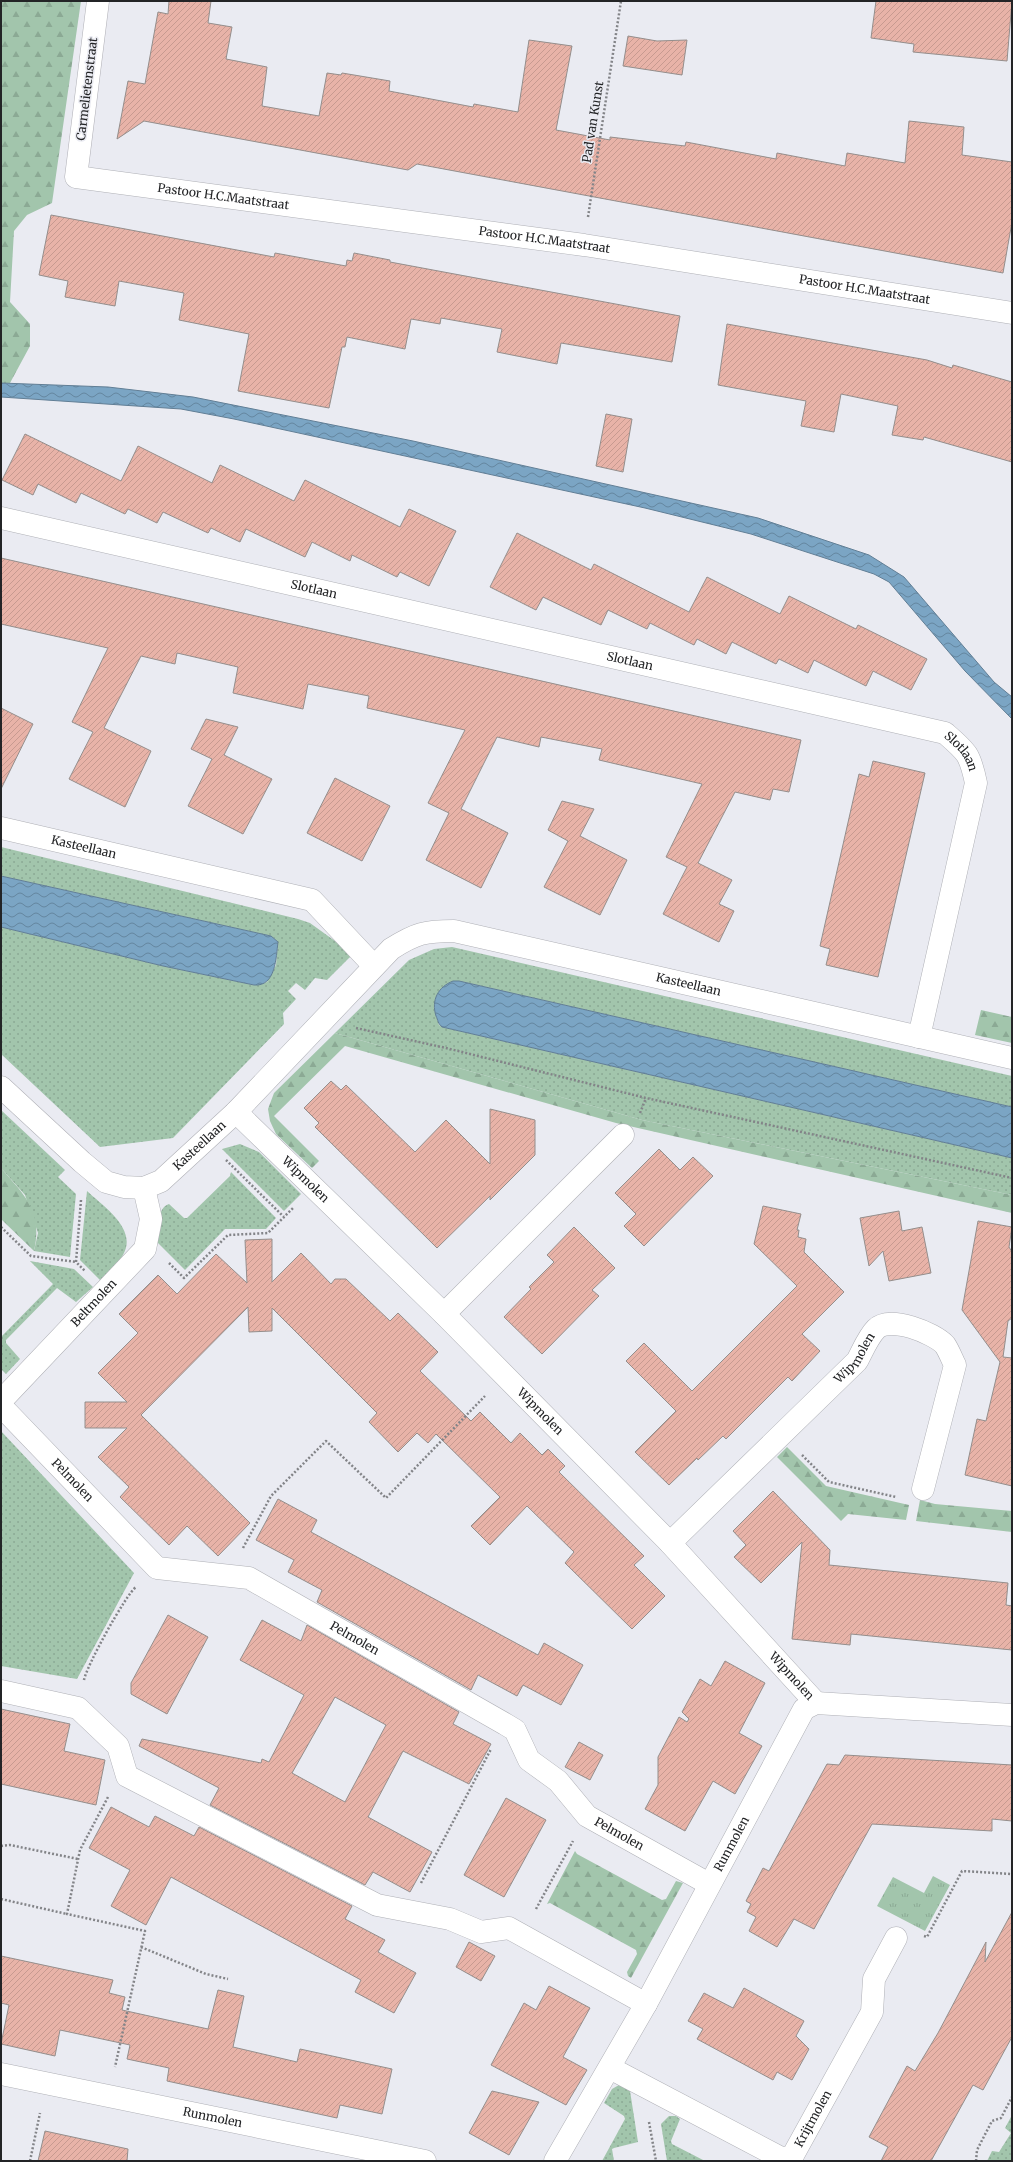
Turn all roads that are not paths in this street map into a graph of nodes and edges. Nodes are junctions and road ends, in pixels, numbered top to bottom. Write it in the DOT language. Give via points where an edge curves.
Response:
graph roads {
  1 [pos="98,1"];
  2 [pos="76,177"];
  3 [pos="1012,313"];
  4 [pos="1,518"];
  5 [pos="1,828"];
  6 [pos="374,966"];
  7 [pos="919,1037"];
  8 [pos="1012,1058"];
  9 [pos="1,1087"];
  10 [pos="236,1112"];
  11 [pos="623,1135"];
  12 [pos="144,1188"];
  13 [pos="444,1314"];
  14 [pos="1,1401"];
  15 [pos="1,1406"];
  16 [pos="923,1489"];
  17 [pos="670,1543"];
  18 [pos="1,1691"];
  19 [pos="816,1703"];
  20 [pos="1012,1715"];
  21 [pos="709,1884"];
  22 [pos="896,1938"];
  23 [pos="646,2004"];
  24 [pos="610,2068"];
  25 [pos="1,2074"];
  26 [pos="424,2161"];
  27 [pos="555,2161"];
  1 -- 2 [label="street, Carmelietenstraat"];
  2 -- 3 [label="street, Pastoor H.C.Maatstraat" via="584,245"];
  4 -- 7 [label="street, Slotlaan" via="945,733 971,759 976,783"];
  5 -- 6 [label="street, Kasteellaan" via="312,900"];
  6 -- 7 [label="street, Kasteellaan" via="391,949 410,936 429,931 454,931"];
  6 -- 10 [label="street, Kasteellaan"];
  7 -- 8 [label="street, Kasteellaan"];
  9 -- 12 [label="street, Kasteellaan" via="106,1182 124,1187"];
  10 -- 12 [label="street, Kasteellaan" via="162,1181"];
  10 -- 13 [label="street, Wipmolen"];
  11 -- 13 [label="street"];
  12 -- 14 [label="street, Beltmolen" via="151,1219 145,1249"];
  13 -- 17 [label="street, Wipmolen"];
  15 -- 21 [label="street, Pelmolen" via="157,1568 249,1578 505,1724 515,1730 529,1760 558,1781 587,1816"];
  16 -- 17 [label="street, Wipmolen" via="955,1365 945,1346 933,1336 911,1327 888,1324 876,1328 857,1362"];
  17 -- 19 [label="street, Wipmolen"];
  18 -- 23 [label="street" via="78,1708 118,1746 126,1776 377,1905 450,1919 481,1932 509,1928"];
  19 -- 20 [label="street"];
  19 -- 21 [label="street, Runmolen" via="804,1709"];
  21 -- 23 [label="street, Runmolen"];
  22 -- 24 [label="street, Krijtmolen" via="874,1980 872,2012 792,2157 781,2158"];
  23 -- 24 [label="street, Runmolen"];
  24 -- 27 [label="street, Runmolen"];
  25 -- 26 [label="street, Runmolen"];
}
